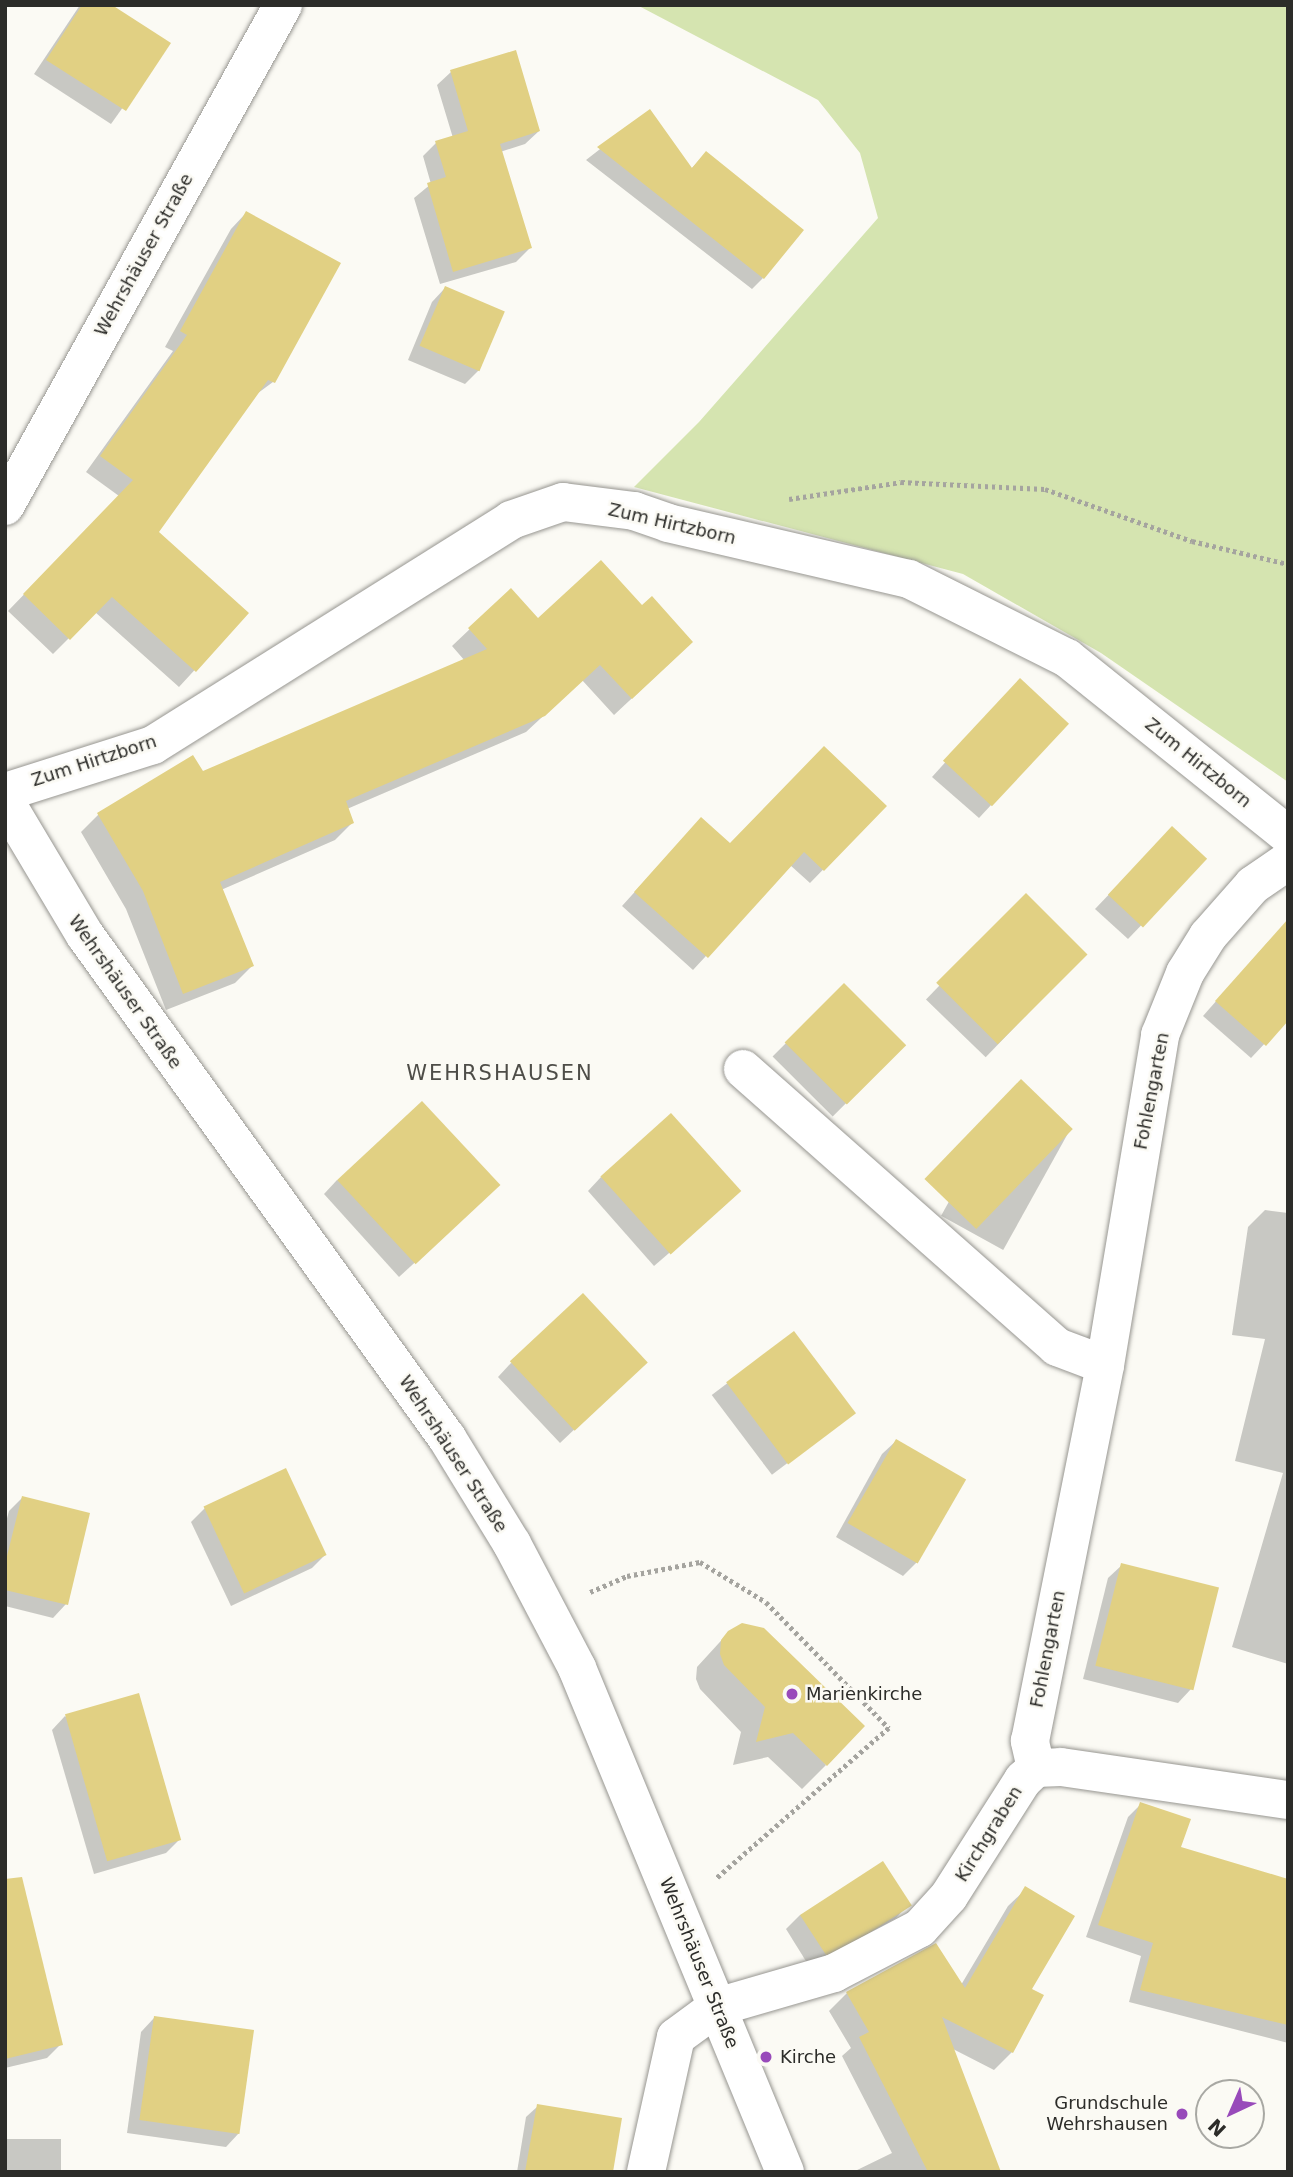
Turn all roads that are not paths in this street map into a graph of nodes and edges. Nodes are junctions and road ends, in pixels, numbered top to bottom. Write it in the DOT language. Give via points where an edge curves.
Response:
graph roads {
  1 [pos="283,5"];
  2 [pos="5,506"];
  3 [pos="5,792"];
  4 [pos="5,801"];
  5 [pos="1288,835"];
  6 [pos="1288,861"];
  7 [pos="743,1069"];
  8 [pos="1105,1365"];
  9 [pos="1036,1768"];
  10 [pos="1288,1800"];
  11 [pos="717,2007"];
  12 [pos="646,2172"];
  13 [pos="785,2172"];
  1 -- 2 [label="street, Wehrshäuser Straße"];
  3 -- 5 [label="street, Zum Hirtzborn" via="153,745 511,520 563,502 634,511 909,579 1068,658"];
  4 -- 11 [label="street, Wehrshäuser Straße" via="35,857 163,1048 447,1438 548,1609"];
  6 -- 8 [label="street, Fohlengarten" via="1253,885 1208,936 1185,973 1160,1035"];
  7 -- 8 [label="street" via="1057,1347"];
  8 -- 9 [label="street, Fohlengarten" via="1030,1741"];
  9 -- 10 [label="street, Kirchgraben" via="1060,1767"];
  9 -- 11 [label="street, Kirchgraben" via="1023,1780 949,1896 920,1928 834,1973"];
  11 -- 12 [label="street, Kirchgraben" via="676,2037"];
  11 -- 13 [label="street, Wehrshäuser Straße"];
}
